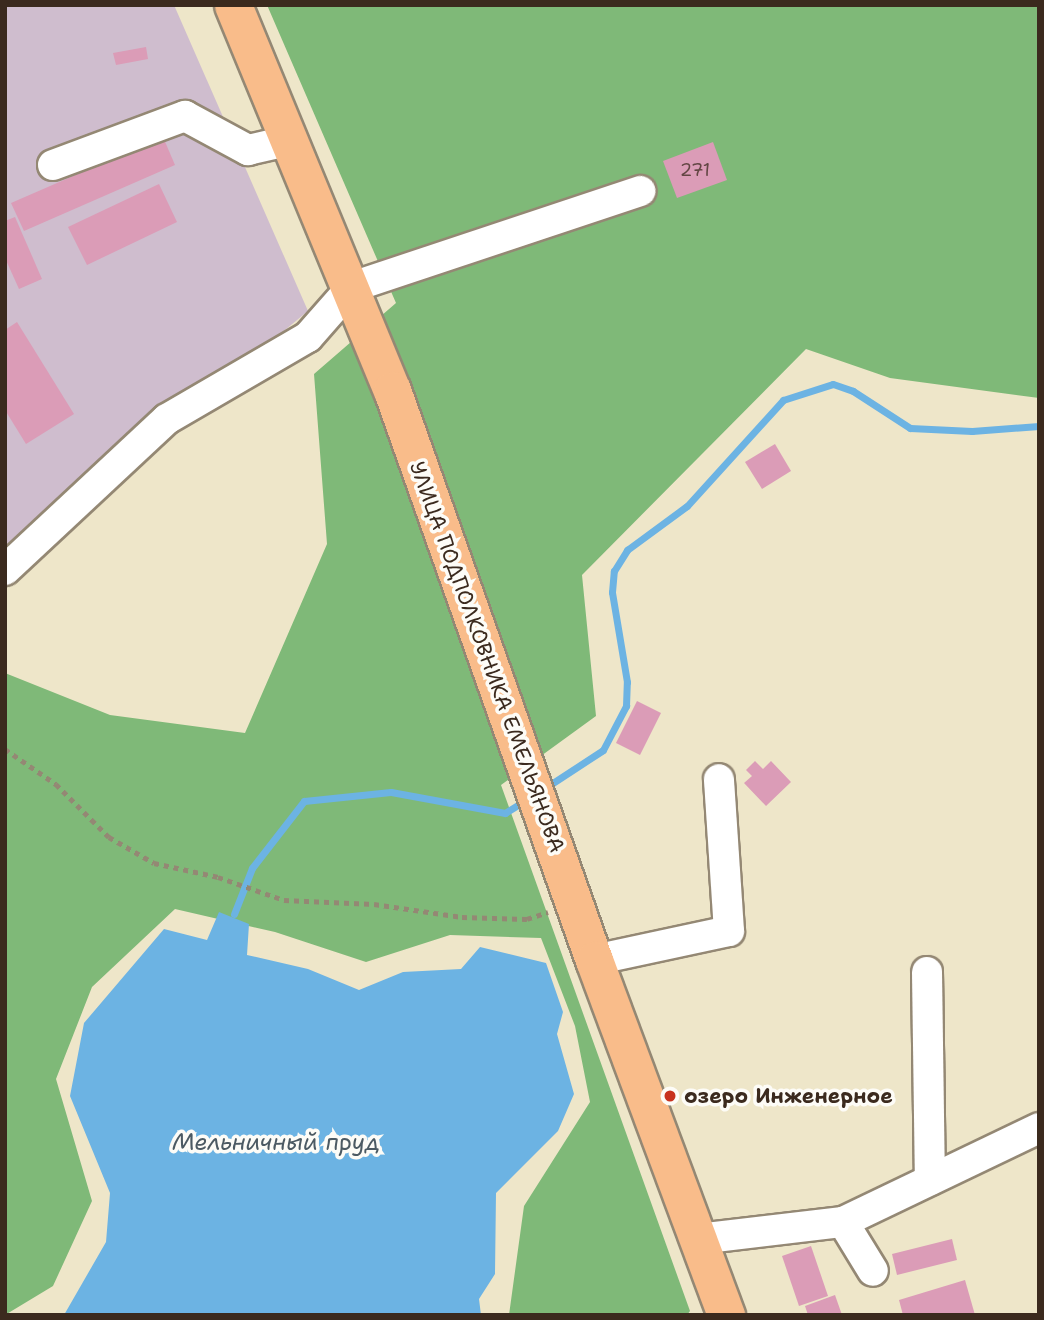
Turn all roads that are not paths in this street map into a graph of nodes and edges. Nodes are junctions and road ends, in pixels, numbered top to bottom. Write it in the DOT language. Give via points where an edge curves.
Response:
graph roads {
  1 [pos="233,5"];
  2 [pos="291,139"];
  3 [pos="53,165"];
  4 [pos="640,191"];
  5 [pos="352,286"];
  6 [pos="5,570"];
  7 [pos="719,779"];
  8 [pos="594,960"];
  9 [pos="927,972"];
  10 [pos="1039,1128"];
  11 [pos="930,1180"];
  12 [pos="843,1222"];
  13 [pos="698,1239"];
  14 [pos="873,1271"];
  15 [pos="726,1315"];
  1 -- 2 [label="main road, УЛИЦА ПОДПОЛКОВНИКА ЕМЕЛЬЯНОВА"];
  2 -- 3 [label="street" via="248,150 185,116"];
  2 -- 5 [label="main road, УЛИЦА ПОДПОЛКОВНИКА ЕМЕЛЬЯНОВА"];
  4 -- 5 [label="street"];
  5 -- 6 [label="street" via="308,337 167,419"];
  5 -- 8 [label="main road, УЛИЦА ПОДПОЛКОВНИКА ЕМЕЛЬЯНОВА"];
  7 -- 8 [label="street" via="729,931"];
  8 -- 13 [label="main road, УЛИЦА ПОДПОЛКОВНИКА ЕМЕЛЬЯНОВА"];
  9 -- 11 [label="street"];
  10 -- 11 [label="street"];
  11 -- 12 [label="street"];
  12 -- 13 [label="street"];
  12 -- 14 [label="street"];
  13 -- 15 [label="main road, УЛИЦА ПОДПОЛКОВНИКА ЕМЕЛЬЯНОВА"];
}
